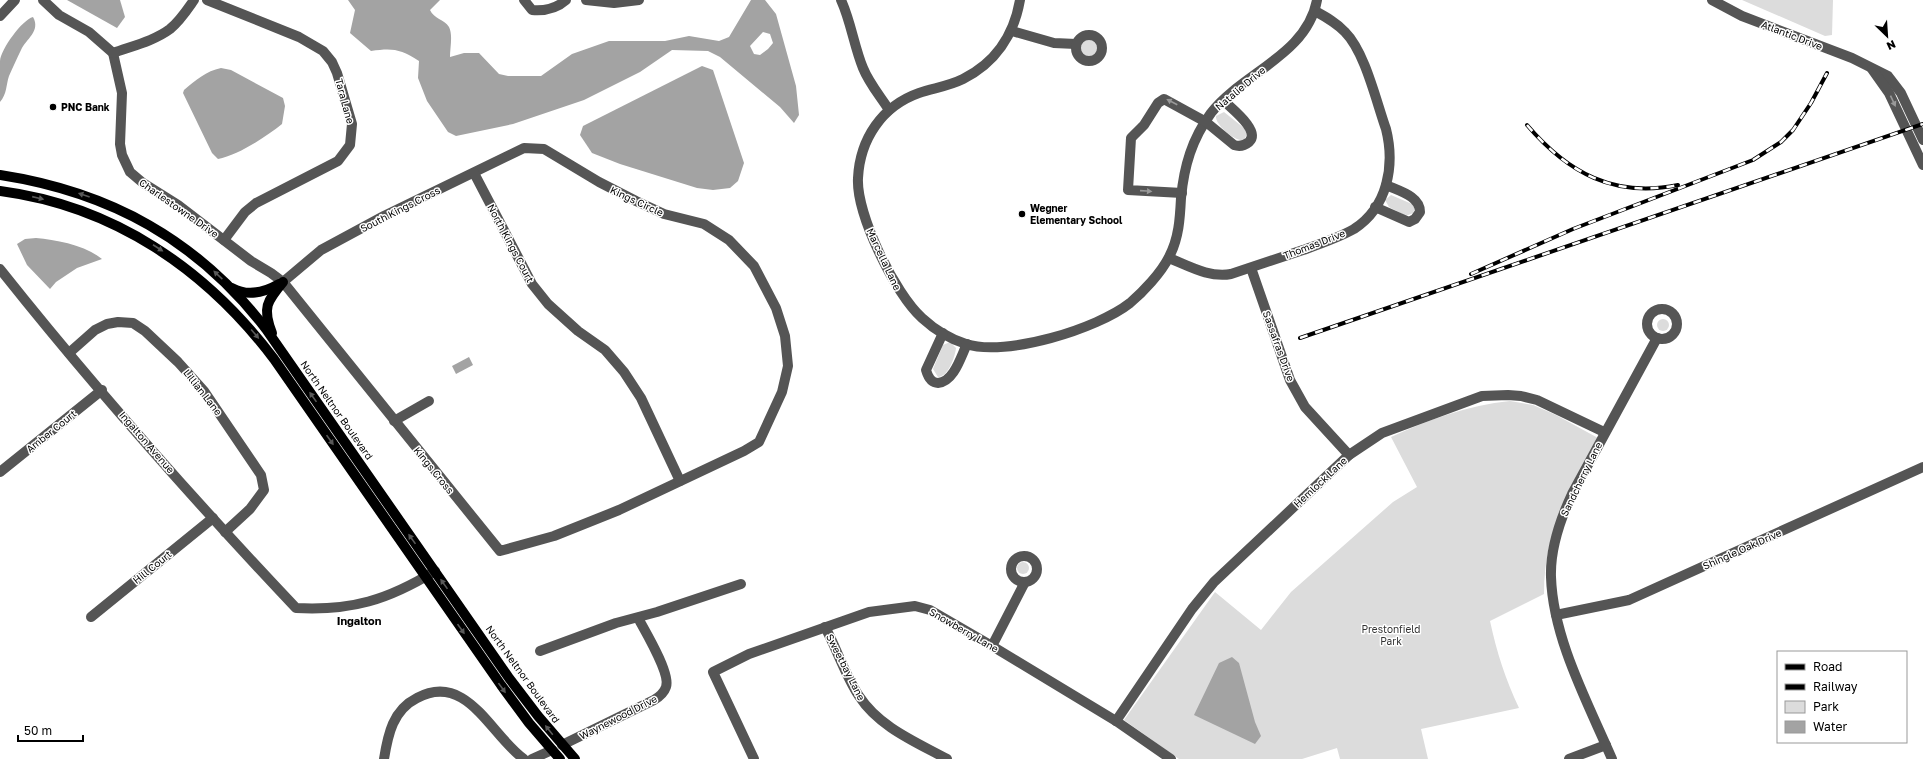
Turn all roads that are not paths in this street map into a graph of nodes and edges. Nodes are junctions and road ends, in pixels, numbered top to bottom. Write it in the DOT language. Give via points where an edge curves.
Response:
graph roads {
  1 [pos="15,0"];
  2 [pos="42,0"];
  3 [pos="194,0"];
  4 [pos="207,0"];
  5 [pos="524,0"];
  6 [pos="566,0"];
  7 [pos="586,0"];
  8 [pos="639,0"];
  9 [pos="841,0"];
  10 [pos="1020,0"];
  11 [pos="1317,0"];
  12 [pos="1712,0"];
  13 [pos="1315,11"];
  14 [pos="0,16"];
  15 [pos="1012,31"];
  16 [pos="1076,44"];
  17 [pos="113,54"];
  18 [pos="1872,69"];
  19 [pos="1224,101"];
  20 [pos="889,110"];
  21 [pos="1206,122"];
  22 [pos="1923,140"];
  23 [pos="524,148"];
  24 [pos="1923,165"];
  25 [pos="474,173"];
  26 [pos="0,175"];
  27 [pos="1386,185"];
  28 [pos="0,191"];
  29 [pos="1182,194"];
  30 [pos="1375,207"];
  31 [pos="224,240"];
  32 [pos="1169,258"];
  33 [pos="1251,268"];
  34 [pos="0,269"];
  35 [pos="283,282"];
  36 [pos="230,287"];
  37 [pos="943,333"];
  38 [pos="1657,338"];
  39 [pos="967,344"];
  40 [pos="279,348"];
  41 [pos="69,353"];
  42 [pos="102,390"];
  43 [pos="429,401"];
  44 [pos="394,420"];
  45 [pos="1604,432"];
  46 [pos="1349,455"];
  47 [pos="1923,467"];
  48 [pos="0,472"];
  49 [pos="680,480"];
  50 [pos="614,512"];
  51 [pos="213,518"];
  52 [pos="225,532"];
  53 [pos="435,571"];
  54 [pos="425,577"];
  55 [pos="1025,582"];
  56 [pos="740,584"];
  57 [pos="1556,615"];
  58 [pos="91,617"];
  59 [pos="638,618"];
  60 [pos="826,627"];
  61 [pos="992,646"];
  62 [pos="540,651"];
  63 [pos="1116,721"];
  64 [pos="562,745"];
  65 [pos="1606,745"];
  66 [pos="552,750"];
  67 [pos="384,759"];
  68 [pos="524,759"];
  69 [pos="532,759"];
  70 [pos="560,759"];
  71 [pos="574,759"];
  72 [pos="754,759"];
  73 [pos="947,759"];
  74 [pos="1171,759"];
  75 [pos="1569,759"];
  76 [pos="1612,759"];
  1 -- 14 [label="street"];
  2 -- 17 [label="street" via="59,15 89,32"];
  3 -- 17 [label="street" via="171,28"];
  4 -- 31 [label="street, Tara Lane" via="299,36 323,51 337,73 352,124 350,145 338,161 256,203 245,212"];
  5 -- 6 [label="street" via="532,10 540,11 550,9"];
  7 -- 8 [label="street" via="614,3"];
  9 -- 20 [label="street" via="863,67"];
  10 -- 15 [label="street"];
  11 -- 13 [label="street, Natalie Drive"];
  12 -- 18 [label="street, Atlantic Drive" via="1742,16 1852,58"];
  13 -- 19 [label="street, Natalie Drive" via="1291,46"];
  13 -- 27 [label="street, Thomas Drive" via="1330,19 1345,32 1360,55 1389,141 1390,166"];
  15 -- 16 [label="street" via="1054,43"];
  15 -- 20 [label="street, Marcella Lane" via="992,58 973,73 913,95"];
  17 -- 31 [label="street, Charlestowne Drive" via="122,93 120,144 130,172"];
  18 -- 22 [label="street, Atlantic Drive" via="1888,76 1896,86"];
  18 -- 24 [label="street, Atlantic Drive, one-way" via="1889,92"];
  19 -- 21 [label="street, Natalie Drive"];
  19 -- 21 [label="street" via="1249,126 1252,139 1240,147 1234,145"];
  20 -- 37 [label="street, Marcella Lane" via="873,128 862,150 858,179 862,212 899,290 914,311"];
  21 -- 29 [label="street, Natalie Drive" via="1195,138 1185,171"];
  21 -- 29 [label="street, one-way" via="1164,99 1158,103 1144,126 1131,138 1128,190"];
  23 -- 25 [label="street, South Kings Cross"];
  23 -- 49 [label="street, Kings Circle" via="544,149 636,201 664,214 704,224 729,240 754,266 776,308 785,336 788,366 782,392 759,442"];
  25 -- 35 [label="street, South Kings Cross" via="384,216 321,250"];
  25 -- 49 [label="street, North Kings Court" via="532,284 548,304 578,331 605,350 624,372 641,398"];
  36 -- 26 [label="main road, North Neltnor Boulevard, one-way" via="172,239 120,210 65,189"];
  27 -- 30 [label="street, Thomas Drive"];
  27 -- 30 [label="street" via="1415,199 1420,212 1409,222"];
  28 -- 54 [label="main road, one-way" via="67,206 120,227 166,254 212,289 245,323 274,359"];
  29 -- 32 [label="street, Natalie Drive" via="1180,221"];
  30 -- 33 [label="street, Thomas Drive" via="1363,222 1345,234"];
  31 -- 35 [label="street, Charlestowne Drive"];
  32 -- 33 [label="street, Thomas Drive" via="1216,275"];
  32 -- 39 [label="street, Marcella Lane" via="1130,302 1104,318 1020,346 994,348"];
  33 -- 46 [label="street, Sassafras Drive" via="1290,380 1306,407"];
  34 -- 41 [label="street, Ingalton Avenue"];
  35 -- 36 [label="main road" via="255,294"];
  35 -- 40 [label="main road" via="268,301 267,310"];
  35 -- 44 [label="street, Kings Cross"];
  36 -- 40 [label="main road, North Neltnor Boulevard" via="249,307"];
  37 -- 39 [label="street, Marcella Lane"];
  37 -- 39 [label="street" via="926,370 929,378 935,383 944,382 950,377"];
  38 -- 45 [label="street, Sandcherry Lane"];
  53 -- 40 [label="main road, North Neltnor Boulevard, one-way"];
  41 -- 42 [label="street, Ingalton Avenue"];
  41 -- 52 [label="street, Lillian Lane" via="95,330 107,324 133,323 149,334 190,374 261,475 264,490 250,509"];
  42 -- 48 [label="street, Amber Court"];
  42 -- 51 [label="street, Ingalton Avenue"];
  43 -- 44 [label="street"];
  44 -- 50 [label="street, Kings Cross" via="500,551 554,536"];
  45 -- 46 [label="street, Hemlock Lane" via="1537,400 1521,396 1482,396 1382,433"];
  45 -- 57 [label="street, Sandcherry Lane" via="1569,501 1557,534 1551,576"];
  46 -- 63 [label="street, Hemlock Lane" via="1214,582 1192,609"];
  47 -- 57 [label="street, Shingle Oak Drive" via="1629,600"];
  49 -- 50 [label="street, Kings Circle"];
  51 -- 52 [label="street, Ingalton Avenue"];
  51 -- 58 [label="street, Hill Court"];
  52 -- 54 [label="street, Ingalton Avenue" via="296,608 323,610 354,606 410,586"];
  53 -- 54 [label="street"];
  64 -- 53 [label="main road, North Neltnor Boulevard, one-way" via="524,698"];
  54 -- 66 [label="main road, one-way" via="515,705"];
  55 -- 61 [label="street"];
  56 -- 59 [label="street"];
  57 -- 65 [label="street, Sandcherry Lane" via="1569,658"];
  59 -- 62 [label="street" via="616,623"];
  59 -- 64 [label="street, Waynewood Drive" via="664,671 667,685 654,700"];
  60 -- 61 [label="street, Snowberry Lane" via="869,612 915,606 930,610"];
  60 -- 72 [label="street, Snowberry Lane" via="748,654 713,672"];
  60 -- 73 [label="street, Sweetbay Lane" via="858,694 874,714 896,731"];
  61 -- 63 [label="street, Snowberry Lane"];
  63 -- 74 [label="street, Snowberry Lane"];
  64 -- 66 [label="main road"];
  64 -- 71 [label="main road, North Neltnor Boulevard"];
  65 -- 75 [label="street"];
  65 -- 76 [label="street, Sandcherry Lane"];
  66 -- 69 [label="street"];
  66 -- 70 [label="main road"];
  67 -- 68 [label="street" via="392,722 398,714 420,696 447,691 476,709 514,752"];
}
